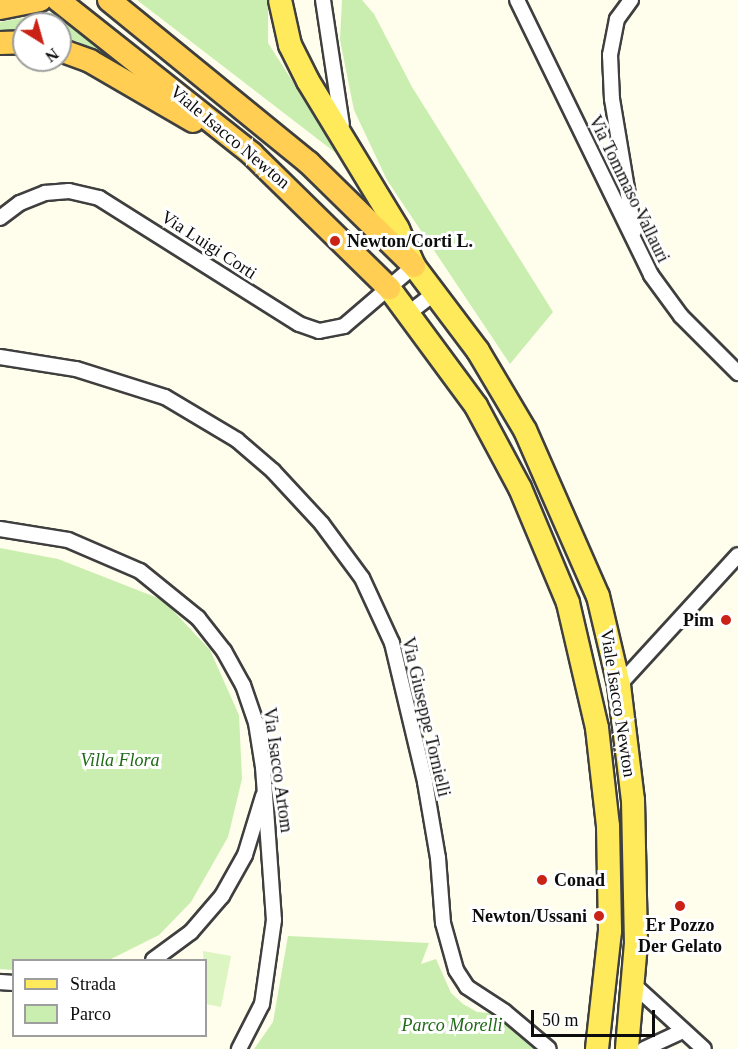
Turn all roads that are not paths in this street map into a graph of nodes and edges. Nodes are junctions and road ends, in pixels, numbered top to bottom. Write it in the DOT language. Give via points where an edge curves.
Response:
graph roads {
  1 [pos="40,0"];
  2 [pos="58,0"];
  3 [pos="109,0"];
  4 [pos="280,0"];
  5 [pos="323,0"];
  6 [pos="517,0"];
  7 [pos="631,0"];
  8 [pos="3,7"];
  9 [pos="72,54"];
  10 [pos="252,154"];
  11 [pos="356,164"];
  12 [pos="0,218"];
  13 [pos="635,242"];
  14 [pos="414,266"];
  15 [pos="389,288"];
  16 [pos="435,293"];
  17 [pos="409,314"];
  18 [pos="0,357"];
  19 [pos="738,373"];
  20 [pos="0,529"];
  21 [pos="738,555"];
  22 [pos="619,685"];
  23 [pos="265,789"];
  24 [pos="154,959"];
  25 [pos="635,986"];
  26 [pos="683,1031"];
  27 [pos="239,1049"];
  28 [pos="549,1049"];
  29 [pos="597,1049"];
  30 [pos="627,1049"];
  31 [pos="644,1049"];
  32 [pos="704,1049"];
  1 -- 8 [label="highway"];
  2 -- 10 [label="highway, Viale Isacco Newton"];
  3 -- 14 [label="highway, Viale Isacco Newton" via="309,163"];
  4 -- 11 [label="main road" via="290,45"];
  5 -- 11 [label="street" via="336,102"];
  6 -- 13 [label="street, Via Tommaso Vallauri"];
  7 -- 13 [label="street" via="617,19 610,55 612,99"];
  9 -- 10 [label="highway"];
  10 -- 15 [label="highway, Viale Isacco Newton"];
  11 -- 14 [label="main road" via="398,229"];
  12 -- 15 [label="street, Via Luigi Corti" via="20,203 45,193 69,191 99,198 312,330 344,326"];
  13 -- 19 [label="street, Via Tommaso Vallauri" via="669,302"];
  14 -- 15 [label="street"];
  14 -- 16 [label="main road, Viale Isacco Newton"];
  15 -- 17 [label="main road, Viale Isacco Newton"];
  16 -- 17 [label="street"];
  16 -- 22 [label="main road, Viale Isacco Newton" via="496,378 550,483 598,596"];
  17 -- 29 [label="main road, Viale Isacco Newton" via="466,390 512,472 568,603 584,658 597,728 610,870 610,931"];
  18 -- 28 [label="street, Via Giuseppe Tornielli" via="86,372 172,401 213,424 259,459 322,524 362,578 394,652 424,782 438,858 443,922 456,970 467,987"];
  20 -- 23 [label="street, Via Isacco Artom" via="55,537 115,557 157,583 198,618 224,651 248,695"];
  21 -- 22 [label="street"];
  22 -- 25 [label="main road, Viale Isacco Newton" via="637,870"];
  23 -- 24 [label="street" via="248,847 227,887 191,932"];
  23 -- 27 [label="street, Via Isacco Artom" via="273,873 272,945 258,1016"];
  25 -- 26 [label="street"];
  25 -- 30 [label="main road, Viale Isacco Newton"];
  26 -- 31 [label="street"];
  26 -- 32 [label="street"];
}
